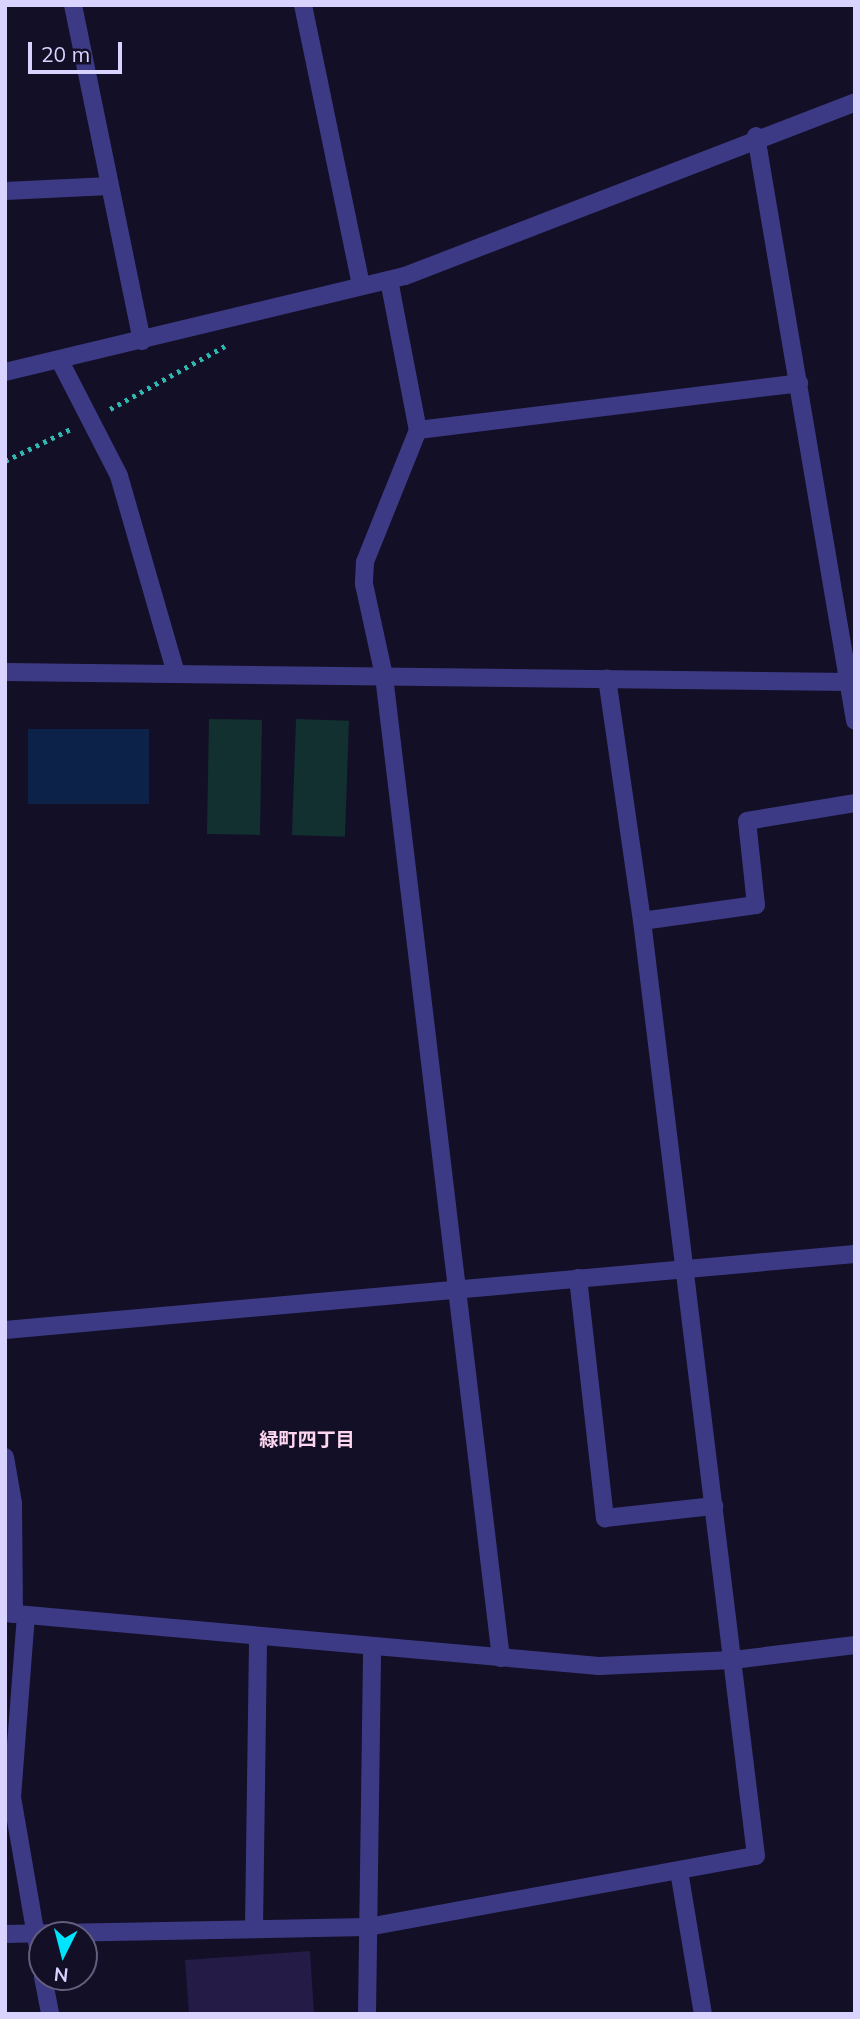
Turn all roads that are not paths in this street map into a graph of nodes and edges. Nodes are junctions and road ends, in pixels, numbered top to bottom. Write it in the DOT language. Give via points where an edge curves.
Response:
graph roads {
  1 [pos="72,5"];
  2 [pos="303,5"];
  3 [pos="855,102"];
  4 [pos="756,136"];
  5 [pos="110,186"];
  6 [pos="5,191"];
  7 [pos="389,280"];
  8 [pos="361,285"];
  9 [pos="142,341"];
  10 [pos="60,360"];
  11 [pos="5,372"];
  12 [pos="799,383"];
  13 [pos="418,430"];
  14 [pos="5,672"];
  15 [pos="176,674"];
  16 [pos="384,676"];
  17 [pos="607,679"];
  18 [pos="849,682"];
  19 [pos="855,721"];
  20 [pos="855,803"];
  21 [pos="642,921"];
  22 [pos="855,1254"];
  23 [pos="681,1268"];
  24 [pos="578,1278"];
  25 [pos="456,1289"];
  26 [pos="5,1330"];
  27 [pos="5,1457"];
  28 [pos="714,1506"];
  29 [pos="15,1614"];
  30 [pos="258,1637"];
  31 [pos="855,1645"];
  32 [pos="372,1649"];
  33 [pos="501,1658"];
  34 [pos="733,1660"];
  35 [pos="9,1797"];
  36 [pos="679,1871"];
  37 [pos="33,1921"];
  38 [pos="368,1927"];
  39 [pos="254,1928"];
  40 [pos="98,1932"];
  41 [pos="28,1933"];
  42 [pos="5,1934"];
  43 [pos="46,1991"];
  44 [pos="50,2014"];
  45 [pos="366,2014"];
  46 [pos="703,2014"];
  1 -- 5 [label="street"];
  2 -- 8 [label="street"];
  3 -- 4 [label="street"];
  4 -- 7 [label="street"];
  4 -- 12 [label="street"];
  5 -- 6 [label="street"];
  5 -- 9 [label="street"];
  7 -- 8 [label="street"];
  7 -- 13 [label="street"];
  8 -- 9 [label="street"];
  9 -- 10 [label="street"];
  10 -- 11 [label="street"];
  10 -- 15 [label="street" via="119,476"];
  12 -- 13 [label="street"];
  12 -- 18 [label="street"];
  13 -- 16 [label="street" via="365,562 364,584"];
  14 -- 15 [label="street"];
  15 -- 16 [label="street"];
  16 -- 17 [label="street"];
  16 -- 25 [label="street"];
  17 -- 18 [label="street"];
  17 -- 21 [label="street"];
  18 -- 19 [label="street"];
  20 -- 21 [label="street" via="747,821 756,905"];
  21 -- 23 [label="street"];
  22 -- 23 [label="street"];
  23 -- 24 [label="street"];
  23 -- 28 [label="street"];
  24 -- 25 [label="street"];
  24 -- 28 [label="street" via="605,1518"];
  25 -- 26 [label="street"];
  25 -- 33 [label="street"];
  27 -- 29 [label="street" via="13,1503"];
  28 -- 34 [label="street"];
  29 -- 30 [label="street"];
  29 -- 35 [label="street"];
  30 -- 32 [label="street"];
  30 -- 39 [label="street"];
  31 -- 34 [label="street"];
  32 -- 33 [label="street"];
  32 -- 38 [label="street"];
  33 -- 34 [label="street" via="599,1666"];
  34 -- 36 [label="street" via="756,1856"];
  35 -- 37 [label="street"];
  36 -- 38 [label="street"];
  36 -- 46 [label="street"];
  38 -- 39 [label="street"];
  38 -- 45 [label="street"];
  39 -- 40 [label="street"];
  41 -- 42 [label="street"];
  43 -- 44 [label="street"];
}
